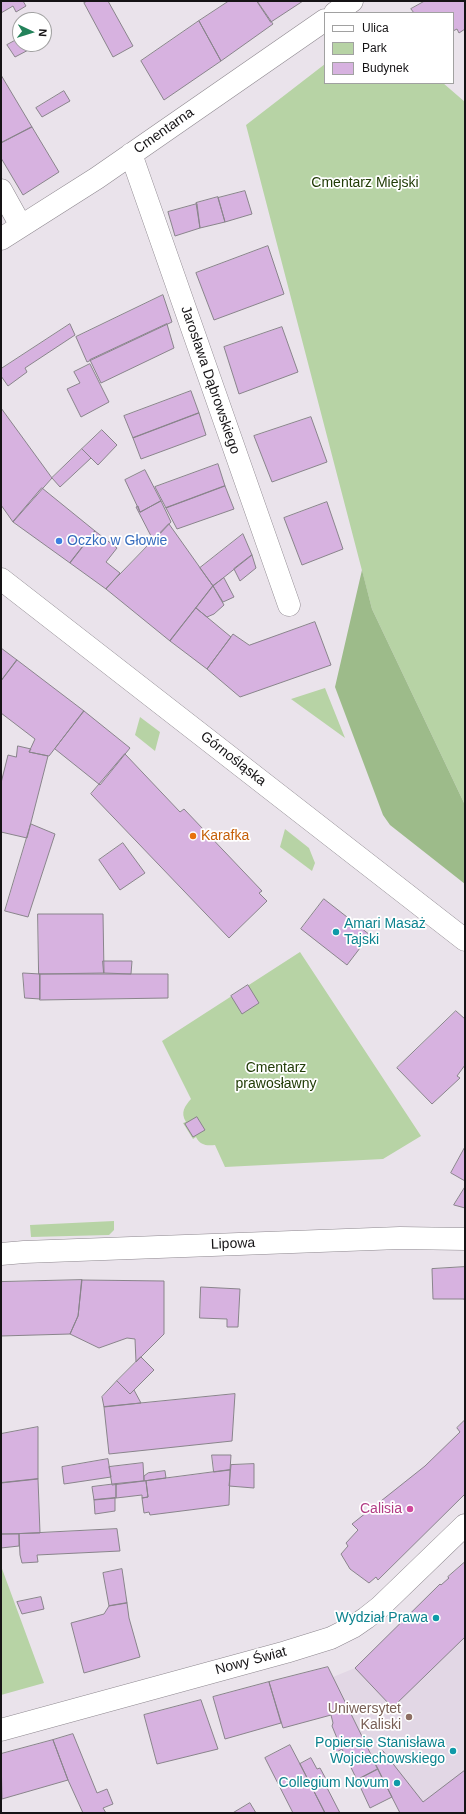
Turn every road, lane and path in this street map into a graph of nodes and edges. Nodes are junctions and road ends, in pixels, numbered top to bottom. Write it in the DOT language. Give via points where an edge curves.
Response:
graph roads {
  1 [pos="352,1"];
  2 [pos="336,12"];
  3 [pos="324,21"];
  4 [pos="131,154"];
  5 [pos="1,190"];
  6 [pos="21,226"];
  7 [pos="1,238"];
  8 [pos="1,579"];
  9 [pos="289,605"];
  10 [pos="465,940"];
  11 [pos="465,1239"];
  12 [pos="1,1254"];
  13 [pos="465,1525"];
  14 [pos="1,1730"];
  1 -- 2 [label="street"];
  3 -- 4 [label="street, Cmentarna"];
  4 -- 6 [label="street, Cmentarna"];
  4 -- 9 [label="street, Jarosława Dąbrowskiego"];
  5 -- 6 [label="street"];
  6 -- 7 [label="street, Cmentarna"];
  8 -- 10 [label="street, Górnośląska"];
  11 -- 12 [label="street, Lipowa" via="400,1238"];
  13 -- 14 [label="street, Nowy Świat" via="380,1607 353,1627 331,1638"];
}
